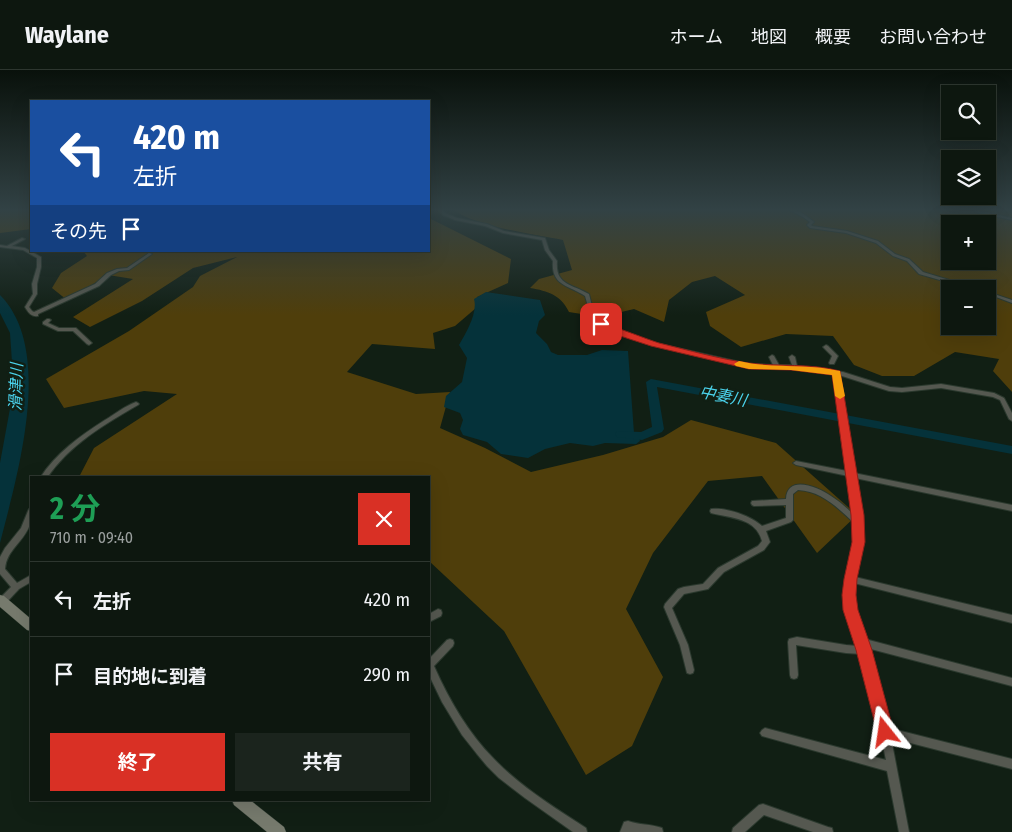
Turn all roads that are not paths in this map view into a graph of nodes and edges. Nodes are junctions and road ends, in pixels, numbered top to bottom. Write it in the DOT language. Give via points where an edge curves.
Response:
graph roads {
  1 [pos="12,245"];
  2 [pos="546,245"];
  3 [pos="880,245"];
  4 [pos="0,246"];
  5 [pos="7,247"];
  6 [pos="150,254"];
  7 [pos="946,280"];
  8 [pos="996,296"];
  9 [pos="1012,302"];
  10 [pos="34,314"];
  11 [pos="40,316"];
  12 [pos="49,320"];
  13 [pos="586,328"];
  14 [pos="608,329"];
  15 [pos="89,343"];
  16 [pos="826,347"];
  17 [pos="772,357"];
  18 [pos="792,357"];
  19 [pos="752,358"];
  20 [pos="825,358"];
  21 [pos="832,363"];
  22 [pos="756,366"];
  23 [pos="777,367"];
  24 [pos="795,368"];
  25 [pos="835,373"];
  26 [pos="136,404"];
  27 [pos="1012,419"];
  28 [pos="796,463"];
  29 [pos="852,475"];
  30 [pos="44,476"];
  31 [pos="790,502"];
  32 [pos="754,503"];
  33 [pos="1012,508"];
  34 [pos="713,510"];
  35 [pos="30,514"];
  36 [pos="858,522"];
  37 [pos="760,530"];
  38 [pos="30,579"];
  39 [pos="850,579"];
  40 [pos="16,587"];
  41 [pos="1,600"];
  42 [pos="438,613"];
  43 [pos="430,617"];
  44 [pos="1012,619"];
  45 [pos="30,625"];
  46 [pos="450,643"];
  47 [pos="862,646"];
  48 [pos="430,664"];
  49 [pos="430,667"];
  50 [pos="690,670"];
  51 [pos="794,675"];
  52 [pos="1012,682"];
  53 [pos="885,732"];
  54 [pos="765,733"];
  55 [pos="1012,764"];
  56 [pos="892,766"];
  57 [pos="240,801"];
  58 [pos="279,832"];
  59 [pos="582,832"];
  60 [pos="625,832"];
  61 [pos="658,832"];
  62 [pos="737,832"];
  63 [pos="828,832"];
  64 [pos="904,832"];
  1 -- 5 [label="street"];
  2 -- 14 [label="street" via="554,261 555,276 587,295 591,310"];
  3 -- 7 [label="street" via="908,260 921,273"];
  4 -- 5 [label="street"];
  5 -- 10 [label="street" via="39,257 40,268 33,286 35,294 27,307"];
  6 -- 10 [label="street" via="128,269 118,270 97,285"];
  8 -- 9 [label="street"];
  10 -- 11 [label="street"];
  12 -- 15 [label="street" via="45,323 56,329 74,329"];
  13 -- 14 [label="street"];
  14 -- 22 [label="street" via="654,344"];
  16 -- 21 [label="street" via="835,356"];
  17 -- 23 [label="street"];
  18 -- 24 [label="street"];
  19 -- 22 [label="street"];
  20 -- 21 [label="street"];
  21 -- 25 [label="street"];
  22 -- 23 [label="street"];
  23 -- 24 [label="street"];
  24 -- 25 [label="street"];
  25 -- 27 [label="street" via="888,389 941,386 994,395 1002,399"];
  25 -- 29 [label="street"];
  26 -- 30 [label="street" via="80,440"];
  28 -- 29 [label="street"];
  29 -- 33 [label="street"];
  29 -- 36 [label="street"];
  31 -- 32 [label="street"];
  31 -- 36 [label="street" via="792,489 807,487 826,495"];
  31 -- 37 [label="street" via="789,520"];
  34 -- 37 [label="street" via="739,516"];
  35 -- 40 [label="street" via="25,528 4,553 0,565"];
  36 -- 39 [label="street" via="859,542"];
  37 -- 50 [label="street" via="766,542 761,548 721,570 705,587 682,589 668,606"];
  38 -- 40 [label="street"];
  39 -- 44 [label="street"];
  39 -- 47 [label="street" via="851,610"];
  40 -- 41 [label="street"];
  41 -- 45 [label="main road"];
  42 -- 43 [label="street"];
  46 -- 48 [label="street"];
  47 -- 51 [label="street" via="846,650 792,642"];
  47 -- 52 [label="street"];
  47 -- 53 [label="street"];
  49 -- 59 [label="street" via="466,733 481,753 524,791"];
  53 -- 55 [label="street"];
  53 -- 56 [label="street"];
  54 -- 56 [label="street"];
  56 -- 64 [label="street"];
  57 -- 58 [label="main road"];
  60 -- 61 [label="street" via="628,826 639,831"];
  62 -- 63 [label="street" via="763,809"];
}
